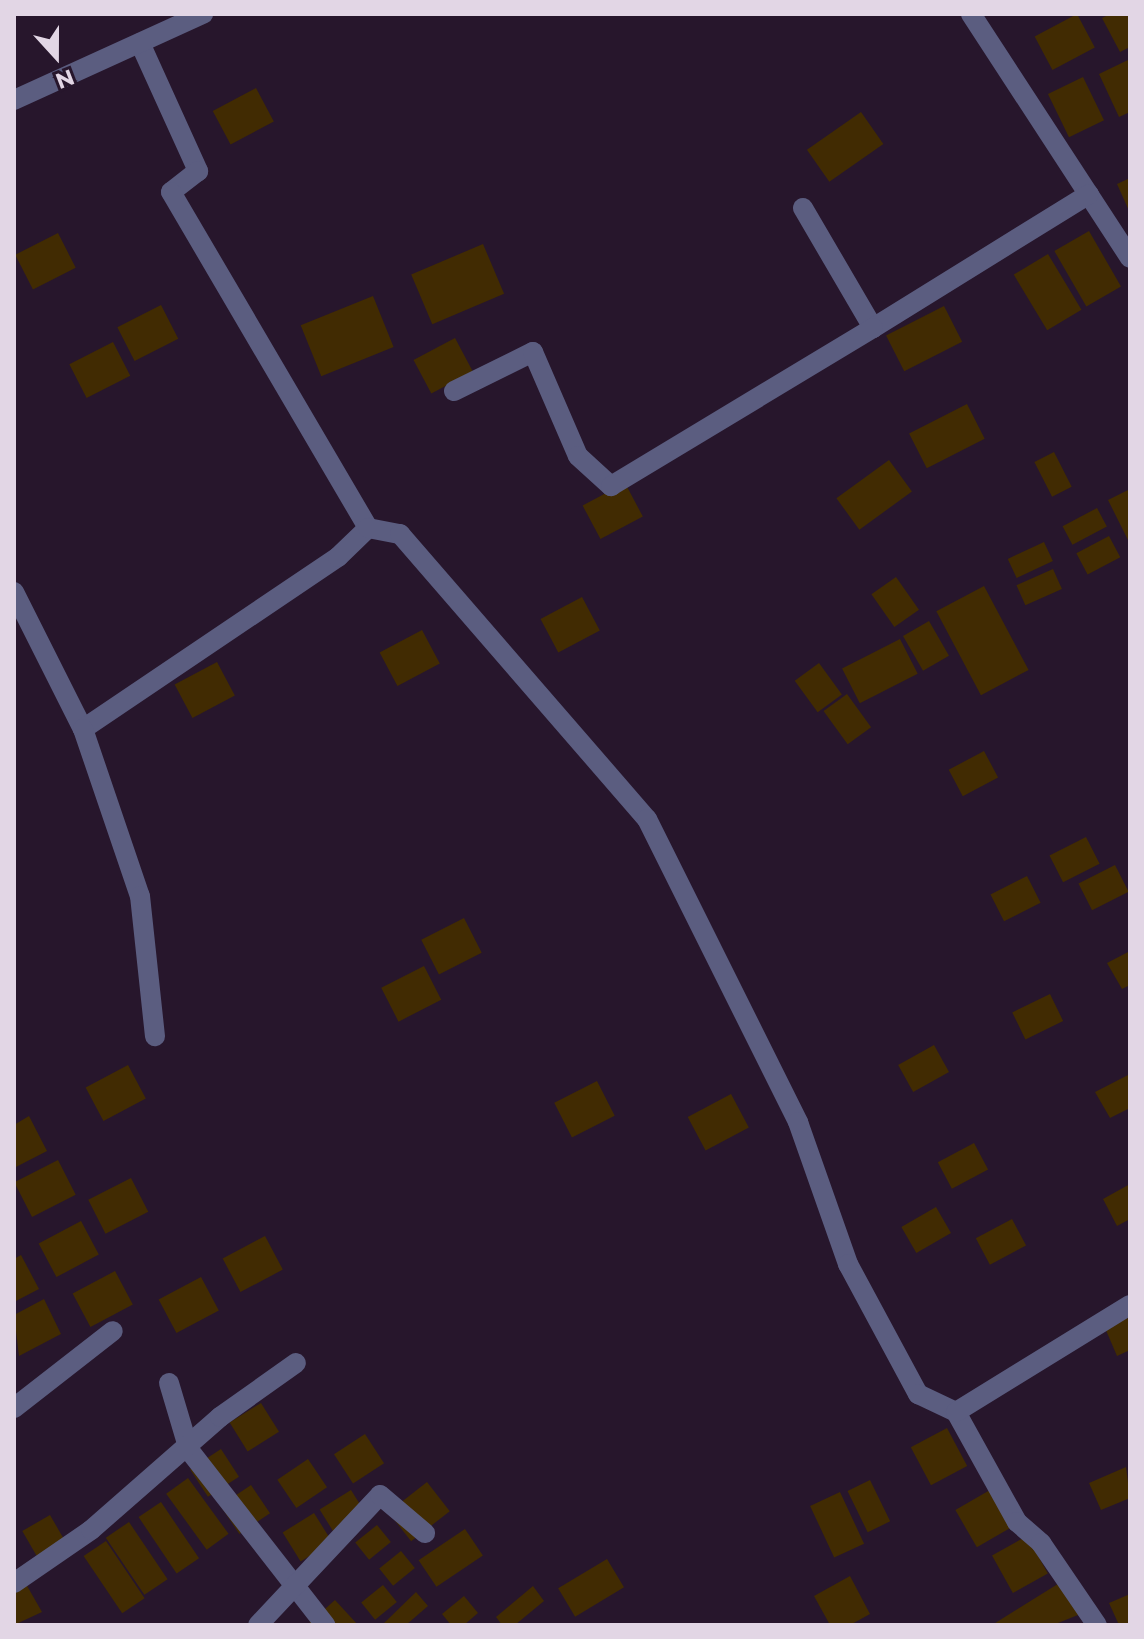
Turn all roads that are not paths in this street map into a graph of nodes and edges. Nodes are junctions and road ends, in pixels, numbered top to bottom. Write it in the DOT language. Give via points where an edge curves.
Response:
graph roads {
  1 [pos="203,14"];
  2 [pos="971,14"];
  3 [pos="140,43"];
  4 [pos="14,100"];
  5 [pos="1089,194"];
  6 [pos="803,208"];
  7 [pos="1129,256"];
  8 [pos="873,328"];
  9 [pos="454,391"];
  10 [pos="368,528"];
  11 [pos="14,592"];
  12 [pos="83,729"];
  13 [pos="155,1036"];
  14 [pos="1130,1305"];
  15 [pos="113,1331"];
  16 [pos="296,1363"];
  17 [pos="169,1383"];
  18 [pos="14,1408"];
  19 [pos="956,1412"];
  20 [pos="189,1450"];
  21 [pos="425,1533"];
  22 [pos="14,1583"];
  23 [pos="258,1625"];
  24 [pos="325,1625"];
  25 [pos="1097,1625"];
  1 -- 3 [label="street"];
  2 -- 5 [label="street"];
  3 -- 4 [label="street"];
  3 -- 10 [label="street" via="198,171 171,192"];
  5 -- 7 [label="street"];
  5 -- 8 [label="street"];
  6 -- 8 [label="street"];
  8 -- 9 [label="street" via="611,486 578,456 533,352"];
  10 -- 12 [label="street" via="338,557"];
  10 -- 19 [label="street" via="400,534 647,819 798,1122 848,1264 918,1394"];
  11 -- 12 [label="street"];
  12 -- 13 [label="street" via="140,896"];
  14 -- 19 [label="street"];
  15 -- 18 [label="street"];
  16 -- 20 [label="street" via="220,1417"];
  17 -- 20 [label="street"];
  19 -- 25 [label="street" via="1017,1522 1041,1543"];
  20 -- 22 [label="street"];
  20 -- 24 [label="street"];
  21 -- 23 [label="street" via="380,1495"];
}
